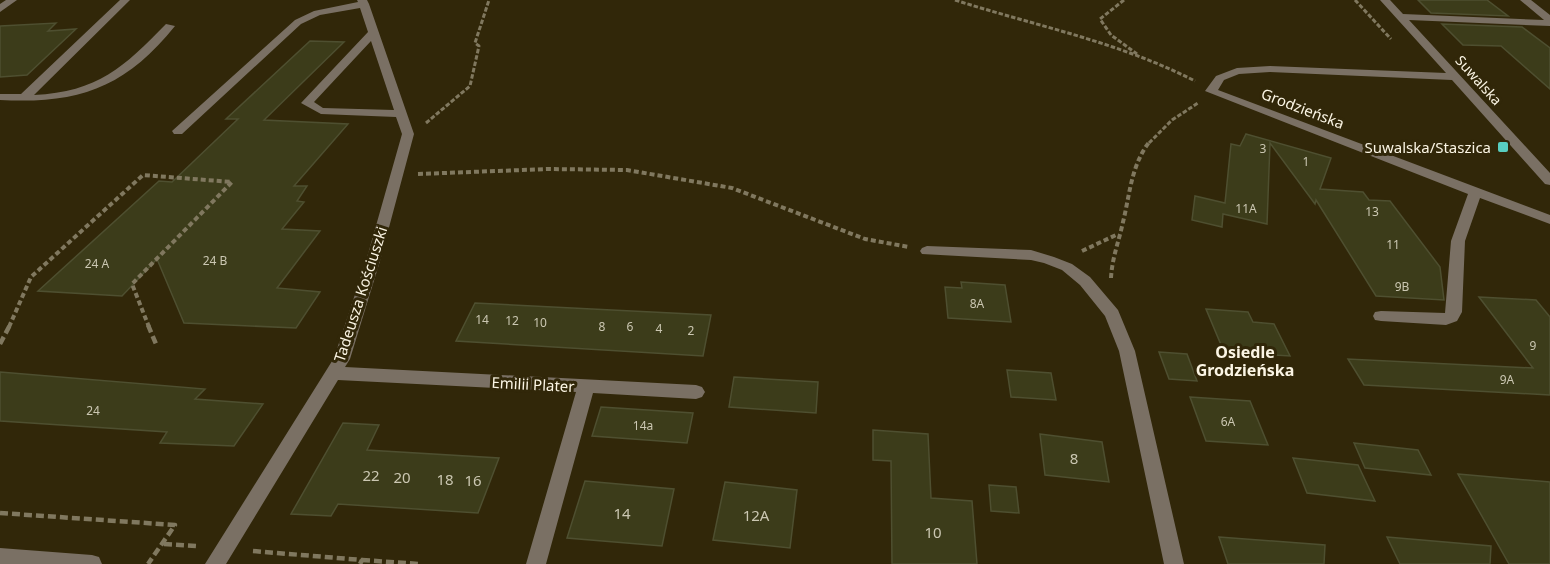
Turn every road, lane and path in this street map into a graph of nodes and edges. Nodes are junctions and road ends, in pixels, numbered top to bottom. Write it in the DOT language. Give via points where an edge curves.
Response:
graph roads {
  1 [pos="12,0"];
  2 [pos="125,0"];
  3 [pos="489,0"];
  4 [pos="955,0"];
  5 [pos="1124,0"];
  6 [pos="1384,0"];
  7 [pos="1525,0"];
  8 [pos="363,2"];
  9 [pos="0,9"];
  10 [pos="1400,17"];
  11 [pos="1550,22"];
  12 [pos="170,26"];
  13 [pos="373,33"];
  14 [pos="1140,56"];
  15 [pos="1456,77"];
  16 [pos="1212,91"];
  17 [pos="0,97"];
  18 [pos="23,99"];
  19 [pos="401,114"];
  20 [pos="178,131"];
  21 [pos="403,153"];
  22 [pos="396,176"];
  23 [pos="1550,181"];
  24 [pos="1476,191"];
  25 [pos="1550,220"];
  26 [pos="927,250"];
  27 [pos="1112,314"];
  28 [pos="1381,316"];
  29 [pos="0,344"];
  30 [pos="156,344"];
  31 [pos="333,373"];
  32 [pos="586,387"];
  33 [pos="696,392"];
  34 [pos="0,513"];
  35 [pos="163,543"];
  36 [pos="225,549"];
  37 [pos="0,557"];
  38 [pos="361,562"];
  39 [pos="92,564"];
  40 [pos="148,564"];
  41 [pos="215,564"];
  42 [pos="419,564"];
  43 [pos="536,564"];
  44 [pos="1174,564"];
  1 -- 9 [label="street"];
  2 -- 18 [label="street"];
  3 -- 21 [label="path" via="476,43 478,52 470,86 424,125 418,140"];
  4 -- 14 [label="path"];
  5 -- 14 [label="path" via="1100,18 1111,35"];
  6 -- 10 [label="street, Suwalska"];
  7 -- 11 [label="street"];
  8 -- 13 [label="street, Tadeusza Kościuszki"];
  8 -- 20 [label="street" via="317,13 298,22"];
  10 -- 11 [label="street"];
  10 -- 15 [label="street, Suwalska"];
  12 -- 18 [label="street" via="138,60 113,79 82,93 46,100"];
  13 -- 19 [label="street, Tadeusza Kościuszki"];
  13 -- 19 [label="street" via="307,103 321,111"];
  14 -- 16 [label="path" via="1166,64"];
  15 -- 16 [label="street" via="1237,70 1220,78"];
  15 -- 23 [label="street, Suwalska"];
  16 -- 24 [label="street, Grodzieńska"];
  16 -- 27 [label="path" via="1160,130 1138,159 1111,258"];
  17 -- 18 [label="street"];
  19 -- 21 [label="street, Tadeusza Kościuszki" via="408,134"];
  21 -- 22 [label="street, Tadeusza Kościuszki"];
  22 -- 26 [label="path" via="549,169 627,170 732,188 865,239"];
  22 -- 31 [label="street, Tadeusza Kościuszki" via="372,266 342,359"];
  24 -- 25 [label="street, Grodzieńska"];
  24 -- 28 [label="street" via="1458,241 1451,317"];
  26 -- 27 [label="street" via="1031,255 1049,260 1067,267 1085,281"];
  27 -- 44 [label="street" via="1127,351"];
  29 -- 30 [label="path" via="31,277 143,175 232,182 132,284"];
  31 -- 32 [label="street, Emilii Plater"];
  31 -- 36 [label="street, Tadeusza Kościuszki"];
  32 -- 33 [label="street"];
  32 -- 43 [label="street, Emilii Plater"];
  34 -- 35 [label="path" via="175,525"];
  35 -- 36 [label="path"];
  35 -- 40 [label="path"];
  36 -- 38 [label="path"];
  36 -- 41 [label="street, Tadeusza Kościuszki"];
  37 -- 39 [label="street"];
  38 -- 42 [label="path"];
}
